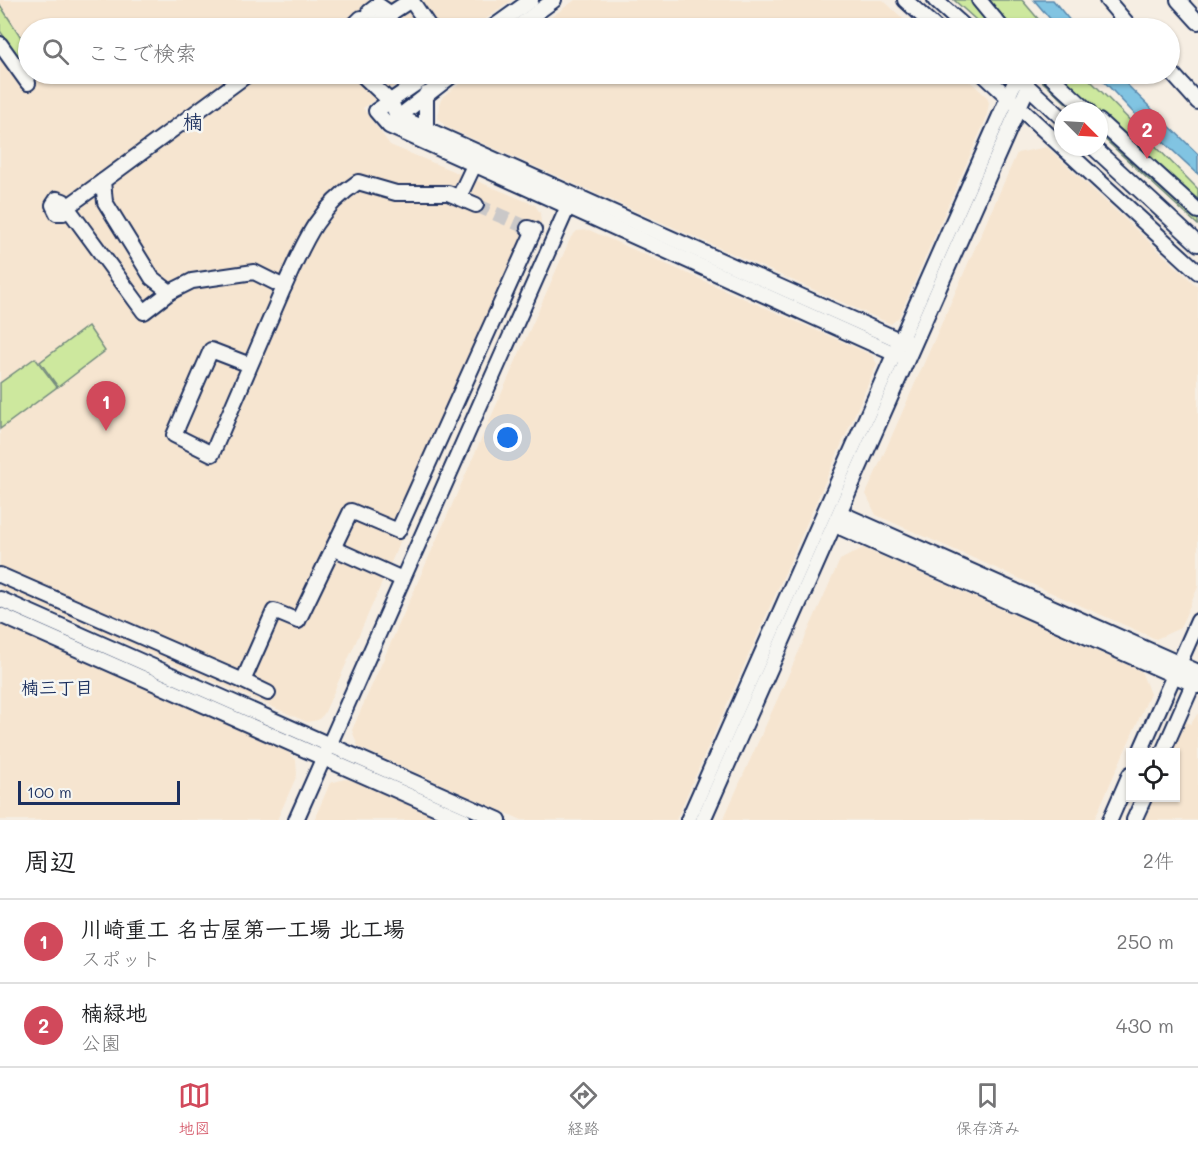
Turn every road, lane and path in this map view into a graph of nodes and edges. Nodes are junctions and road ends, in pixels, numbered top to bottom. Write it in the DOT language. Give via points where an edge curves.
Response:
graph roads {
  1 [pos="411,0"];
  2 [pos="531,0"];
  3 [pos="554,0"];
  4 [pos="905,0"];
  5 [pos="935,0"];
  6 [pos="979,0"];
  7 [pos="1107,0"];
  8 [pos="1178,0"];
  9 [pos="376,18"];
  10 [pos="423,18"];
  11 [pos="506,18"];
  12 [pos="530,18"];
  13 [pos="925,18"];
  14 [pos="955,18"];
  15 [pos="994,18"];
  16 [pos="1122,18"];
  17 [pos="1198,22"];
  18 [pos="0,44"];
  19 [pos="18,69"];
  20 [pos="1180,82"];
  21 [pos="234,84"];
  22 [pos="372,84"];
  23 [pos="416,84"];
  24 [pos="440,84"];
  25 [pos="994,84"];
  26 [pos="1013,84"];
  27 [pos="1025,84"];
  28 [pos="1059,84"];
  29 [pos="1028,87"];
  30 [pos="426,94"];
  31 [pos="1008,97"];
  32 [pos="391,102"];
  33 [pos="1078,102"];
  34 [pos="1198,102"];
  35 [pos="1019,108"];
  36 [pos="1054,111"];
  37 [pos="393,121"];
  38 [pos="426,128"];
  39 [pos="1108,129"];
  40 [pos="1103,156"];
  41 [pos="477,159"];
  42 [pos="103,181"];
  43 [pos="573,195"];
  44 [pos="459,197"];
  45 [pos="476,205"];
  46 [pos="567,208"];
  47 [pos="1198,212"];
  48 [pos="528,228"];
  49 [pos="1198,244"];
  50 [pos="1198,272"];
  51 [pos="284,287"];
  52 [pos="170,292"];
  53 [pos="906,343"];
  54 [pos="900,356"];
  55 [pos="250,365"];
  56 [pos="837,519"];
  57 [pos="333,548"];
  58 [pos="0,574"];
  59 [pos="402,579"];
  60 [pos="0,599"];
  61 [pos="0,615"];
  62 [pos="1198,621"];
  63 [pos="1177,669"];
  64 [pos="1197,678"];
  65 [pos="243,681"];
  66 [pos="268,693"];
  67 [pos="329,744"];
  68 [pos="1142,748"];
  69 [pos="1165,748"];
  70 [pos="323,758"];
  71 [pos="1126,785"];
  72 [pos="1142,802"];
  73 [pos="296,820"];
  74 [pos="464,820"];
  75 [pos="499,820"];
  76 [pos="688,820"];
  77 [pos="703,820"];
  78 [pos="1110,820"];
  79 [pos="1134,820"];
  1 -- 9 [label="street" via="391,14"];
  1 -- 10 [label="street"];
  2 -- 11 [label="street"];
  3 -- 12 [label="street"];
  4 -- 13 [label="street"];
  5 -- 14 [label="street"];
  6 -- 15 [label="street"];
  7 -- 16 [label="street"];
  8 -- 17 [label="street"];
  18 -- 19 [label="street"];
  20 -- 34 [label="street"];
  21 -- 42 [label="street"];
  22 -- 32 [label="street"];
  23 -- 32 [label="street"];
  24 -- 30 [label="street"];
  25 -- 31 [label="street"];
  26 -- 31 [label="street"];
  27 -- 29 [label="street"];
  28 -- 33 [label="street"];
  29 -- 35 [label="street"];
  29 -- 36 [label="street"];
  30 -- 37 [label="street"];
  30 -- 38 [label="street"];
  31 -- 35 [label="street"];
  31 -- 53 [label="street"];
  32 -- 37 [label="street" via="376,111"];
  35 -- 50 [label="street"];
  35 -- 53 [label="street"];
  37 -- 38 [label="street"];
  37 -- 41 [label="street"];
  38 -- 41 [label="street"];
  39 -- 47 [label="street"];
  40 -- 49 [label="street"];
  41 -- 43 [label="street"];
  41 -- 44 [label="street"];
  41 -- 46 [label="street"];
  42 -- 52 [label="street" via="105,202 111,212 152,278"];
  42 -- 52 [label="street" via="68,207 144,312"];
  43 -- 46 [label="street"];
  43 -- 53 [label="street"];
  44 -- 45 [label="street"];
  44 -- 51 [label="street" via="448,193 396,193 358,182 338,195 312,225"];
  46 -- 54 [label="street"];
  46 -- 59 [label="street"];
  48 -- 57 [label="street" via="534,230 398,531 351,512"];
  51 -- 52 [label="street" via="254,272 192,281"];
  51 -- 55 [label="street"];
  53 -- 54 [label="street"];
  54 -- 56 [label="street"];
  54 -- 76 [label="street"];
  55 -- 55 [label="street" via="212,454 174,435 211,350"];
  56 -- 63 [label="street"];
  56 -- 77 [label="street"];
  57 -- 59 [label="street"];
  57 -- 65 [label="street" via="298,621 274,611"];
  58 -- 65 [label="street"];
  59 -- 67 [label="street"];
  60 -- 67 [label="street"];
  61 -- 70 [label="street"];
  62 -- 63 [label="street"];
  63 -- 64 [label="street"];
  63 -- 68 [label="street"];
  64 -- 69 [label="street"];
  65 -- 66 [label="street"];
  67 -- 70 [label="street"];
  67 -- 75 [label="street"];
  70 -- 73 [label="street"];
  70 -- 74 [label="street"];
  71 -- 78 [label="street"];
  72 -- 79 [label="street"];
}
